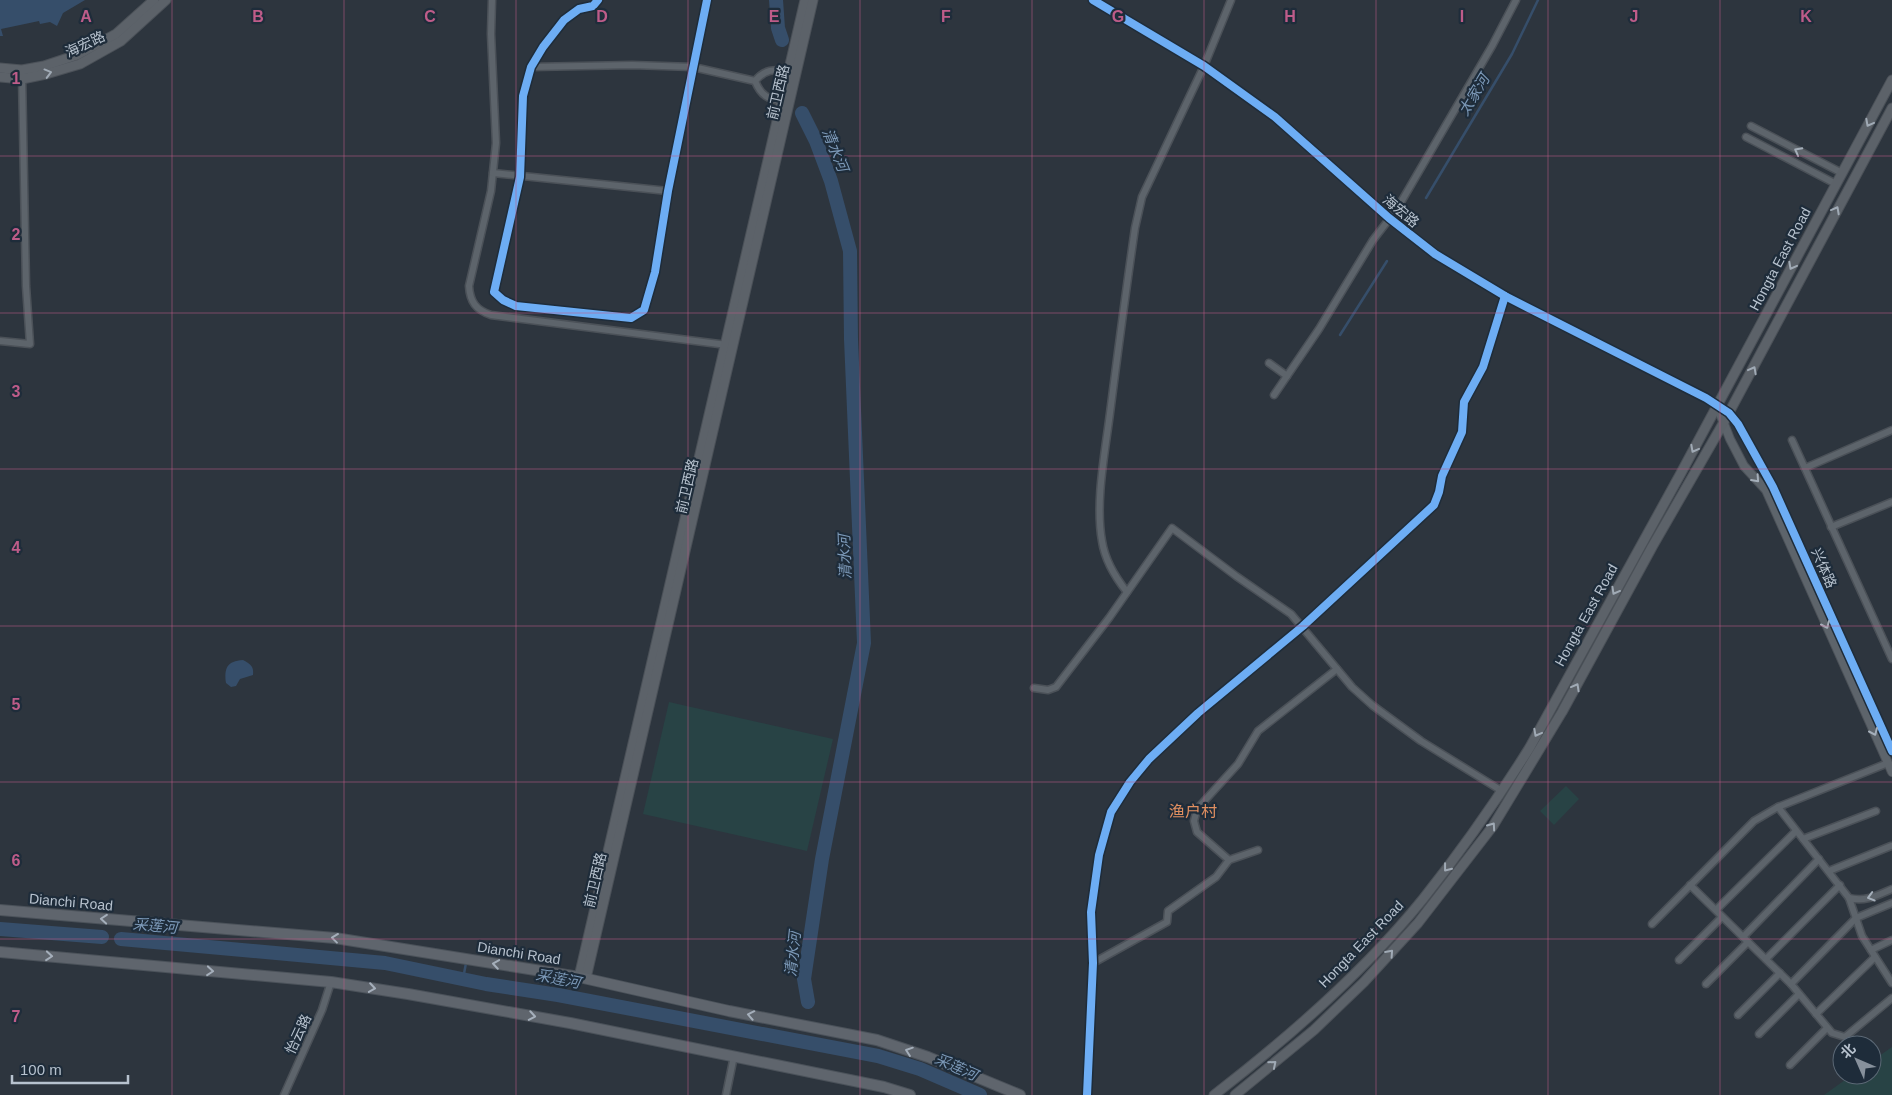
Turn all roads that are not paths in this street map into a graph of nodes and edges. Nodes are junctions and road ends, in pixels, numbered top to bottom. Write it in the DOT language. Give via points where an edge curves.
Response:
graph roads {
  1 [pos="154,0"];
  2 [pos="166,0"];
  3 [pos="492,0"];
  4 [pos="598,0"];
  5 [pos="707,0"];
  6 [pos="805,0"];
  7 [pos="813,0"];
  8 [pos="1093,0"];
  9 [pos="1231,0"];
  10 [pos="1516,0"];
  11 [pos="694,66"];
  12 [pos="1204,66"];
  13 [pos="0,68"];
  14 [pos="531,68"];
  15 [pos="792,71"];
  16 [pos="22,74"];
  17 [pos="0,77"];
  18 [pos="1892,80"];
  19 [pos="756,81"];
  20 [pos="786,103"];
  21 [pos="1892,108"];
  22 [pos="1751,126"];
  23 [pos="1746,137"];
  24 [pos="493,172"];
  25 [pos="1842,173"];
  26 [pos="520,177"];
  27 [pos="1836,184"];
  28 [pos="668,191"];
  29 [pos="1389,218"];
  30 [pos="1506,296"];
  31 [pos="0,341"];
  32 [pos="730,345"];
  33 [pos="1269,363"];
  34 [pos="1287,376"];
  35 [pos="1274,395"];
  36 [pos="1717,406"];
  37 [pos="1729,412"];
  38 [pos="1724,422"];
  39 [pos="1892,430"];
  40 [pos="1792,440"];
  41 [pos="1805,468"];
  42 [pos="1892,502"];
  43 [pos="1831,527"];
  44 [pos="1127,592"];
  45 [pos="1302,626"];
  46 [pos="1892,659"];
  47 [pos="1337,668"];
  48 [pos="1034,688"];
  49 [pos="1860,690"];
  50 [pos="1892,752"];
  51 [pos="1888,763"];
  52 [pos="1892,772"];
  53 [pos="1502,791"];
  54 [pos="1778,807"];
  55 [pos="1876,811"];
  56 [pos="1796,831"];
  57 [pos="1803,839"];
  58 [pos="1891,846"];
  59 [pos="1258,850"];
  60 [pos="1819,859"];
  61 [pos="1229,860"];
  62 [pos="1828,871"];
  63 [pos="1690,885"];
  64 [pos="1840,886"];
  65 [pos="1892,889"];
  66 [pos="1848,898"];
  67 [pos="1892,903"];
  68 [pos="0,910"];
  69 [pos="1716,910"];
  70 [pos="1722,916"];
  71 [pos="1856,918"];
  72 [pos="1652,924"];
  73 [pos="1743,937"];
  74 [pos="1892,940"];
  75 [pos="1748,942"];
  76 [pos="1871,950"];
  77 [pos="0,952"];
  78 [pos="1875,957"];
  79 [pos="1766,959"];
  80 [pos="1679,960"];
  81 [pos="1093,963"];
  82 [pos="1780,973"];
  83 [pos="582,977"];
  84 [pos="331,982"];
  85 [pos="1892,983"];
  86 [pos="1706,984"];
  87 [pos="1791,984"];
  88 [pos="1799,994"];
  89 [pos="1892,998"];
  90 [pos="1816,1014"];
  91 [pos="1738,1015"];
  92 [pos="1827,1028"];
  93 [pos="1759,1034"];
  94 [pos="734,1056"];
  95 [pos="1790,1065"];
  96 [pos="284,1095"];
  97 [pos="726,1095"];
  98 [pos="910,1095"];
  99 [pos="1020,1095"];
  100 [pos="1087,1095"];
  101 [pos="1214,1095"];
  102 [pos="1235,1095"];
  1 -- 16 [label="main road, 海宏路" via="98,46"];
  16 -- 2 [label="main road, 海宏路, one-way" via="46,74 80,64 102,53 136,29"];
  3 -- 24 [label="street" via="496,143"];
  4 -- 14 [label="street" via="593,6 579,9 564,20"];
  5 -- 11 [label="street"];
  6 -- 15 [label="main road, 前卫西路"];
  7 -- 15 [label="main road, 前卫西路"];
  8 -- 12 [label="street, 海宏路"];
  9 -- 12 [label="street"];
  10 -- 29 [label="street"];
  11 -- 14 [label="street"];
  11 -- 19 [label="street"];
  11 -- 28 [label="street"];
  12 -- 29 [label="street, 海宏路" via="1275,117"];
  12 -- 44 [label="street" via="1142,197 1134,228 1101,499 1105,554"];
  13 -- 16 [label="main road, 海宏路"];
  14 -- 26 [label="street" via="523,96"];
  15 -- 19 [label="street" via="769,70"];
  15 -- 20 [label="main road, 前卫西路"];
  16 -- 17 [label="main road, 海宏路"];
  16 -- 31 [label="street" via="30,344"];
  18 -- 25 [label="main road, Hongta East Road, one-way"];
  19 -- 20 [label="street" via="760,92 769,100"];
  20 -- 32 [label="main road, 前卫西路"];
  37 -- 21 [label="main road, Hongta East Road, one-way"];
  25 -- 22 [label="street, one-way"];
  23 -- 27 [label="street"];
  24 -- 26 [label="street"];
  24 -- 32 [label="street" via="469,286 473,304 481,311 491,315"];
  25 -- 27 [label="main road, Hongta East Road"];
  26 -- 28 [label="street"];
  26 -- 28 [label="street" via="494,292 516,306 631,318 644,310"];
  27 -- 36 [label="main road, Hongta East Road, one-way"];
  29 -- 30 [label="street, 海宏路" via="1435,254"];
  29 -- 34 [label="street"];
  30 -- 36 [label="street, 海宏路"];
  30 -- 45 [label="street" via="1483,366 1464,402 1462,432 1442,476 1434,504"];
  32 -- 83 [label="main road, 前卫西路"];
  33 -- 34 [label="street"];
  34 -- 35 [label="street"];
  36 -- 37 [label="street, 兴体路"];
  36 -- 38 [label="street, 兴体路"];
  36 -- 53 [label="main road, Hongta East Road, one-way" via="1530,747"];
  37 -- 38 [label="main road, Hongta East Road"];
  37 -- 49 [label="street, 兴体路" via="1773,487"];
  38 -- 49 [label="street, 兴体路, one-way" via="1744,466 1766,490"];
  102 -- 38 [label="main road, Hongta East Road, one-way" via="1314,1030 1364,982 1418,922 1493,826 1562,712"];
  39 -- 41 [label="street"];
  40 -- 41 [label="street"];
  41 -- 43 [label="street"];
  42 -- 43 [label="street"];
  43 -- 46 [label="street"];
  44 -- 45 [label="street" via="1172,528 1291,614"];
  44 -- 48 [label="street" via="1056,687 1048,690"];
  45 -- 47 [label="street"];
  45 -- 81 [label="street" via="1198,713 1149,759 1111,812 1099,855 1090,912"];
  47 -- 53 [label="street" via="1372,705 1421,741"];
  47 -- 61 [label="street" via="1258,731 1238,764 1197,809 1195,828"];
  49 -- 50 [label="street, 兴体路"];
  49 -- 51 [label="street, 兴体路, one-way"];
  51 -- 52 [label="street, 兴体路"];
  51 -- 54 [label="street"];
  53 -- 101 [label="main road, Hongta East Road, one-way" via="1426,895 1381,946 1299,1026"];
  54 -- 56 [label="street"];
  54 -- 63 [label="street" via="1754,821"];
  55 -- 57 [label="street"];
  56 -- 57 [label="street"];
  56 -- 69 [label="street"];
  57 -- 60 [label="street"];
  58 -- 62 [label="street"];
  59 -- 61 [label="street"];
  60 -- 62 [label="street"];
  60 -- 73 [label="street"];
  61 -- 81 [label="street" via="1216,877 1168,911 1167,922"];
  62 -- 64 [label="street"];
  63 -- 69 [label="street"];
  63 -- 72 [label="street"];
  64 -- 66 [label="street"];
  64 -- 79 [label="street"];
  65 -- 66 [label="street, one-way" via="1869,899"];
  66 -- 71 [label="street"];
  67 -- 71 [label="street"];
  83 -- 68 [label="main road, Dianchi Road, one-way" via="335,938"];
  69 -- 70 [label="street"];
  70 -- 73 [label="street"];
  70 -- 80 [label="street"];
  71 -- 76 [label="street"];
  71 -- 87 [label="street"];
  73 -- 75 [label="street"];
  74 -- 76 [label="street"];
  75 -- 79 [label="street"];
  75 -- 86 [label="street"];
  76 -- 78 [label="street"];
  77 -- 84 [label="main road, one-way"];
  78 -- 85 [label="street"];
  78 -- 90 [label="street"];
  79 -- 82 [label="street"];
  81 -- 100 [label="street"];
  82 -- 87 [label="street"];
  82 -- 91 [label="street"];
  99 -- 83 [label="main road, Dianchi Road, one-way" via="877,1040 728,1011"];
  84 -- 94 [label="main road, one-way"];
  84 -- 96 [label="street, 怡云路"];
  87 -- 88 [label="street"];
  88 -- 90 [label="street"];
  88 -- 93 [label="street"];
  89 -- 92 [label="street" via="1845,1037 1832,1034"];
  90 -- 92 [label="street"];
  92 -- 95 [label="street"];
  94 -- 97 [label="street"];
  94 -- 98 [label="main road"];
}
